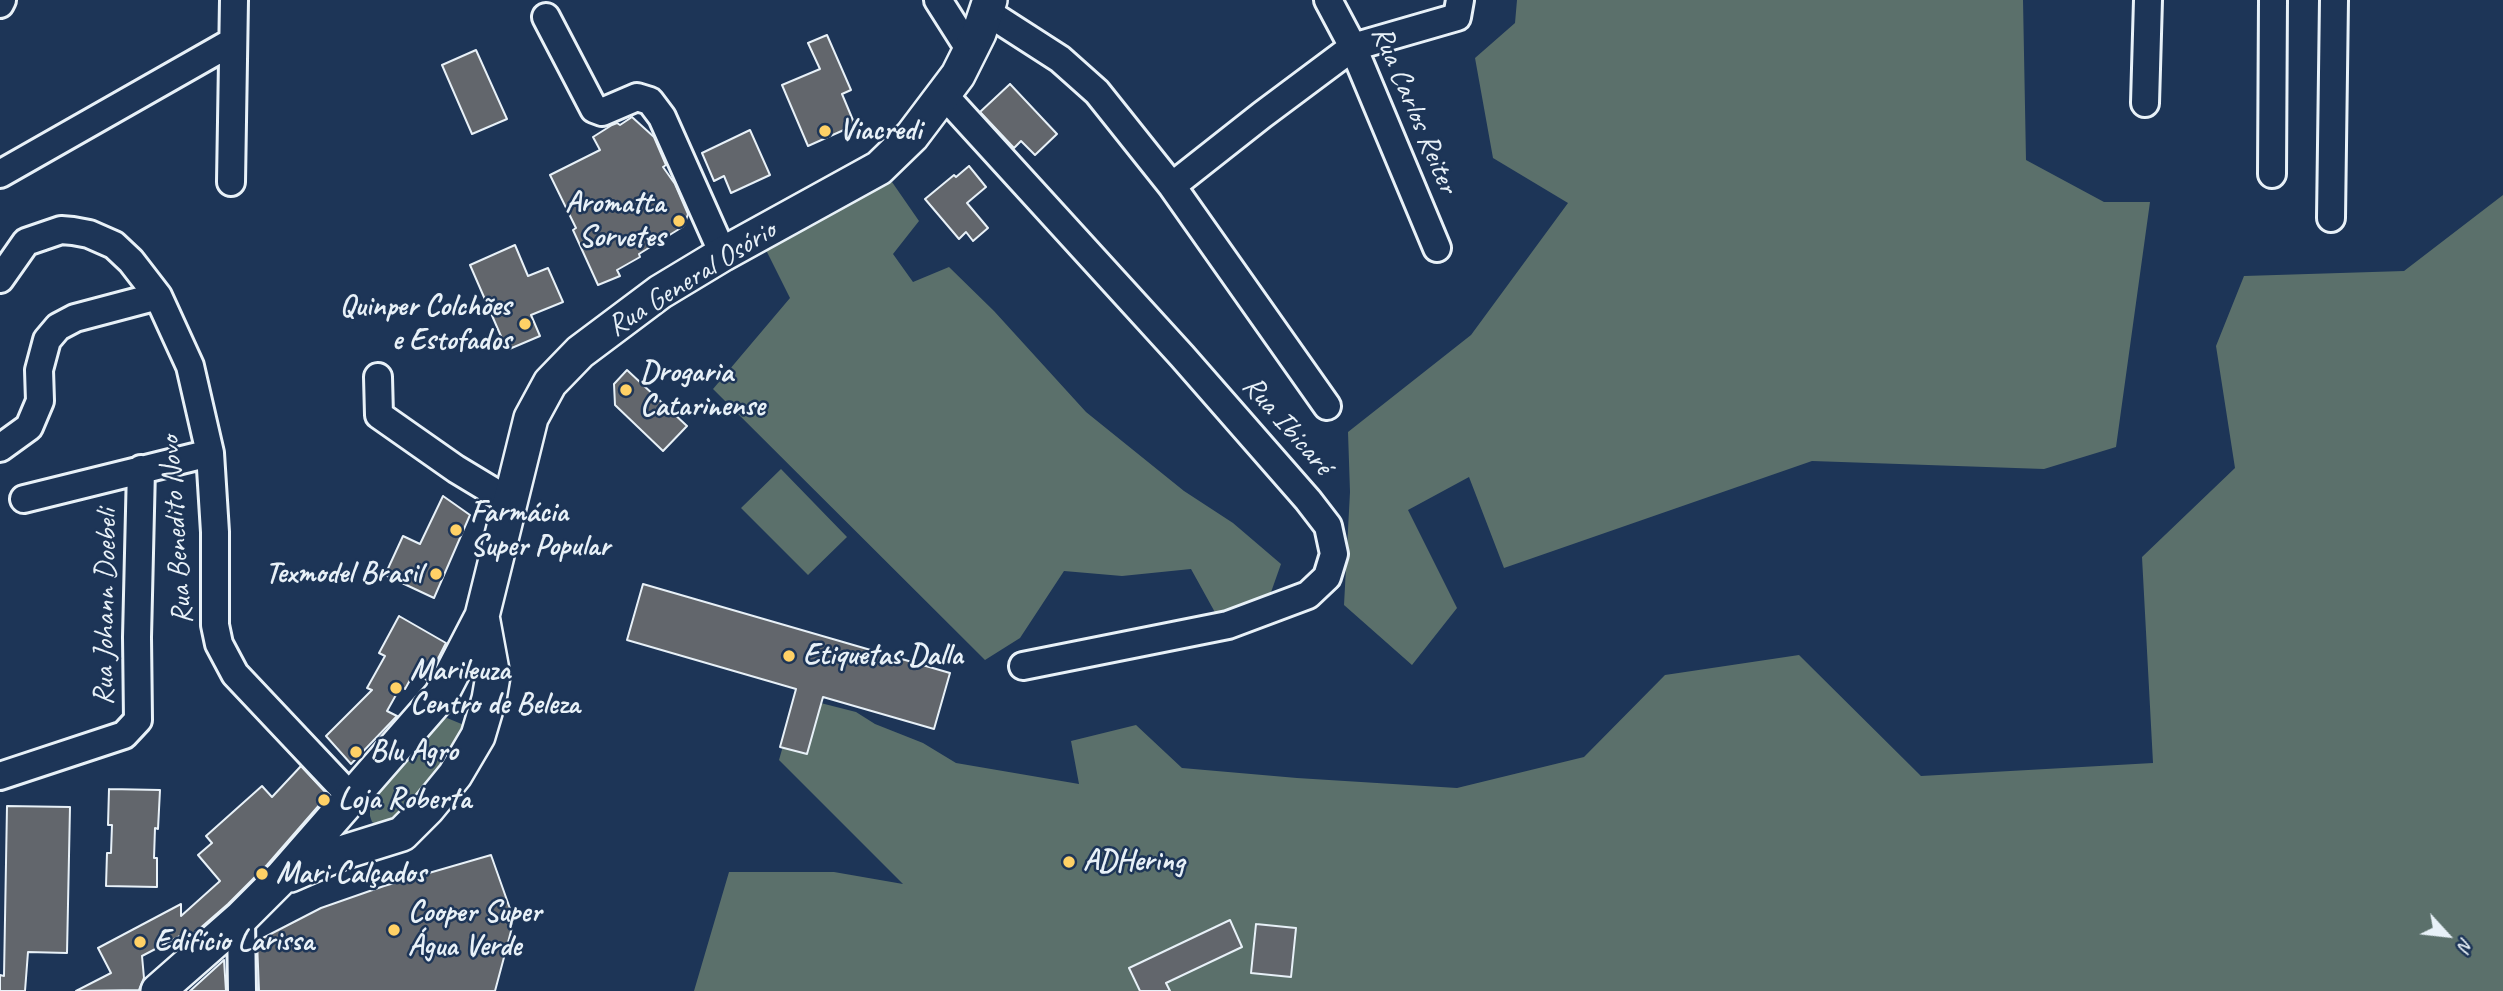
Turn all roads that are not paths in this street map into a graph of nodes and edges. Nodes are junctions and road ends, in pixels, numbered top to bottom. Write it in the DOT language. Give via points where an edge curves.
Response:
graph roads {
  1 [pos="234,0"];
  2 [pos="938,0"];
  3 [pos="1328,0"];
  4 [pos="1460,0"];
  5 [pos="2148,0"];
  6 [pos="2273,0"];
  7 [pos="2334,0"];
  8 [pos="2350,0"];
  9 [pos="989,6"];
  10 [pos="546,17"];
  11 [pos="232,41"];
  12 [pos="1353,47"];
  13 [pos="971,52"];
  14 [pos="2348,76"];
  15 [pos="944,95"];
  16 [pos="2145,103"];
  17 [pos="0,174"];
  18 [pos="2272,174"];
  19 [pos="231,182"];
  20 [pos="1171,186"];
  21 [pos="2332,218"];
  22 [pos="1437,248"];
  23 [pos="723,254"];
  24 [pos="0,279"];
  25 [pos="158,296"];
  26 [pos="378,377"];
  27 [pos="1327,406"];
  28 [pos="0,448"];
  29 [pos="210,453"];
  30 [pos="141,469"];
  31 [pos="24,499"];
  32 [pos="509,501"];
  33 [pos="482,617"];
  34 [pos="1023,666"];
  35 [pos="433,706"];
  36 [pos="478,736"];
  37 [pos="0,776"];
  38 [pos="351,797"];
  39 [pos="372,842"];
  40 [pos="281,878"];
  41 [pos="241,918"];
  42 [pos="158,991"];
  43 [pos="242,991"];
  1 -- 11 [label="street"];
  2 -- 13 [label="street"];
  3 -- 12 [label="street, Rua Carlos Reiter"];
  4 -- 12 [label="street" via="1457,17"];
  5 -- 16 [label="street"];
  6 -- 18 [label="street"];
  7 -- 21 [label="street"];
  8 -- 14 [label="street"];
  9 -- 13 [label="main road, Rua General Osório"];
  9 -- 20 [label="street" via="1097,92"];
  10 -- 23 [label="street" via="594,109 602,112 637,97 650,101 662,117"];
  11 -- 17 [label="street"];
  11 -- 19 [label="street"];
  12 -- 20 [label="street"];
  12 -- 22 [label="street, Rua Carlos Reiter"];
  13 -- 15 [label="main road, Rua General Osório"];
  15 -- 23 [label="main road, Rua General Osório" via="879,168"];
  15 -- 34 [label="street, Rua Ibicaré" via="1308,500 1328,526 1334,554 1327,577 1308,595 1228,625"];
  20 -- 27 [label="street"];
  23 -- 32 [label="main road, Rua General Osório" via="606,331 550,383 531,418"];
  24 -- 25 [label="street, Rua Benedito Novo" via="26,242 61,230 73,231 114,245"];
  25 -- 28 [label="street" via="75,318 58,327 47,340 39,370 40,401 29,427"];
  25 -- 29 [label="street, Rua Benedito Novo" via="190,366"];
  26 -- 32 [label="street" via="379,415"];
  29 -- 30 [label="street"];
  29 -- 38 [label="street, Rua Benedito Novo" via="219,644 235,674"];
  30 -- 31 [label="street"];
  30 -- 37 [label="street, Rua Johann Doebeli" via="138,720 124,735"];
  32 -- 33 [label="main road, Rua General Osório"];
  33 -- 35 [label="main road, Rua General Osório"];
  33 -- 36 [label="main road, Rua General Osório" via="493,676"];
  35 -- 36 [label="main road" via="467,712"];
  35 -- 38 [label="main road, Rua General Osório"];
  36 -- 39 [label="main road, Rua General Osório" via="468,757 429,808 402,834"];
  38 -- 39 [label="main road" via="354,817"];
  38 -- 40 [label="main road"];
  39 -- 40 [label="main road"];
  40 -- 41 [label="main road"];
  41 -- 42 [label="main road"];
  41 -- 43 [label="street"];
}
